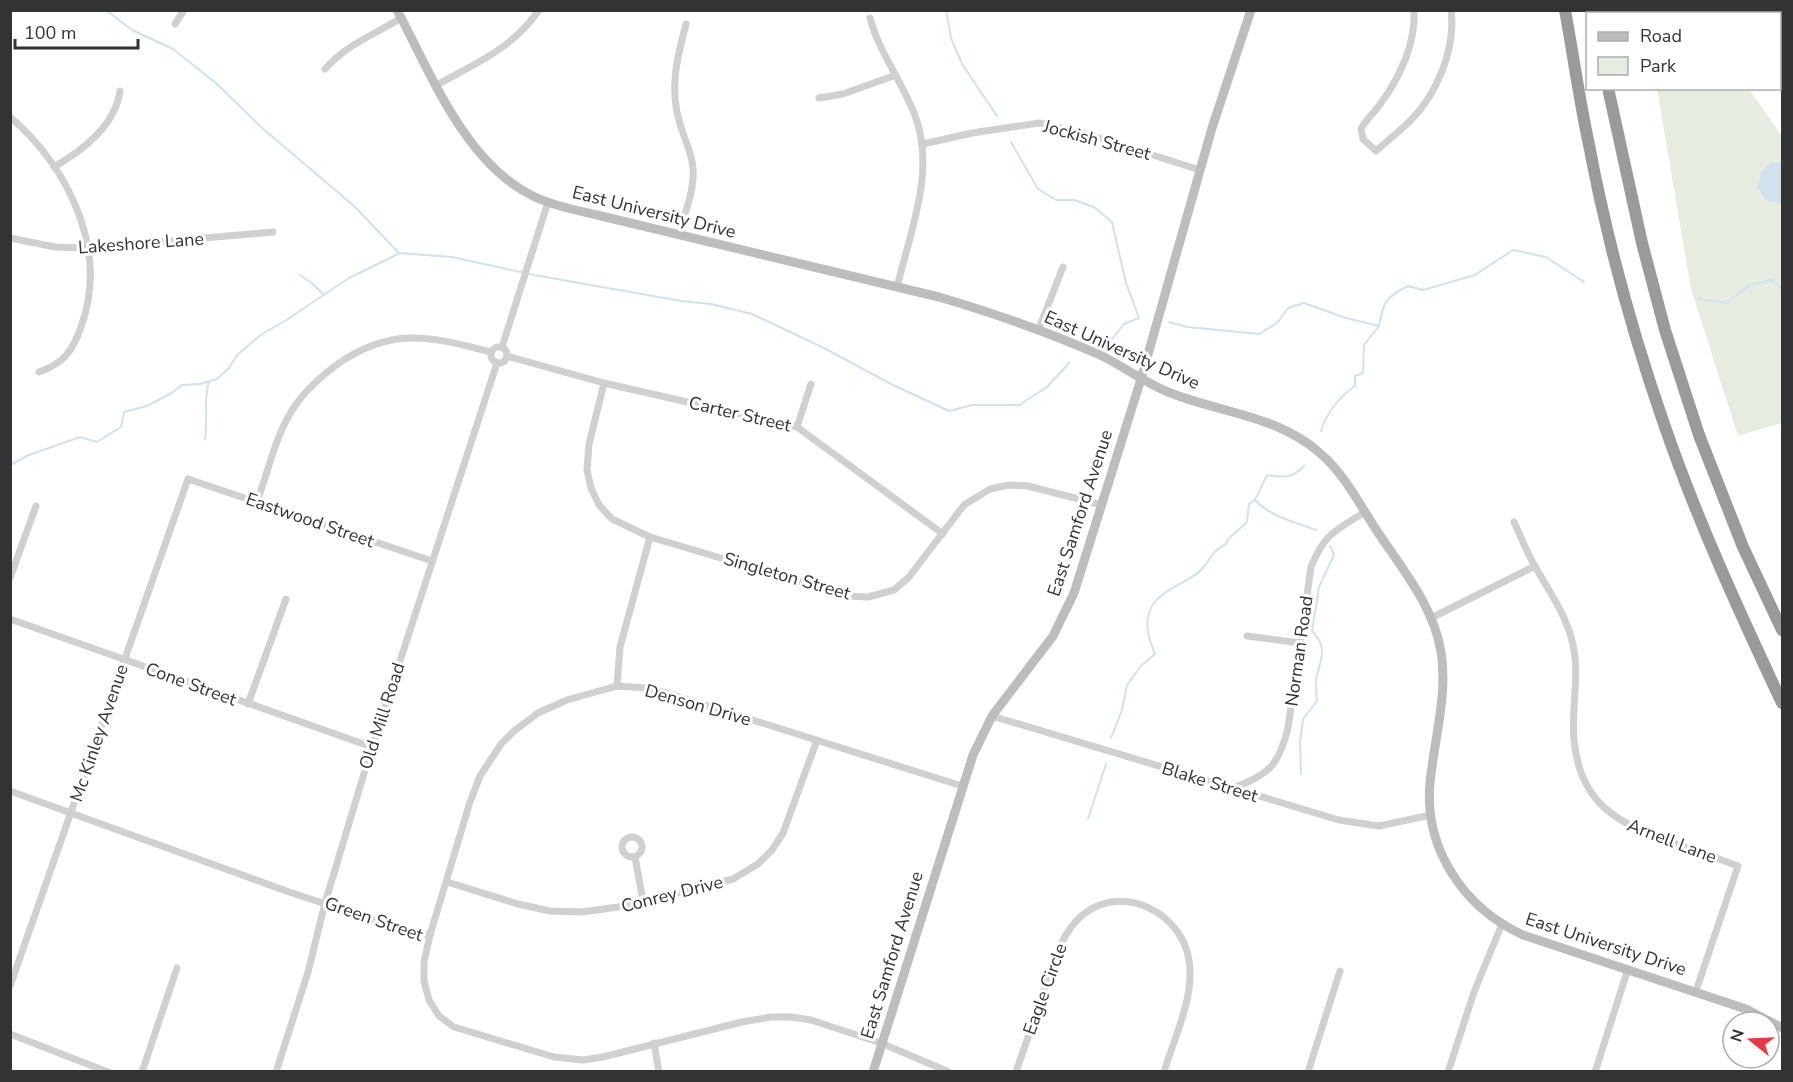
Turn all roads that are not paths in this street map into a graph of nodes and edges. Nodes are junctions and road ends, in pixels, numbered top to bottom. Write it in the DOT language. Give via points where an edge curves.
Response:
graph roads {
  1 [pos="184,10"];
  2 [pos="539,10"];
  3 [pos="1251,10"];
  4 [pos="1414,10"];
  5 [pos="1451,10"];
  6 [pos="1565,10"];
  7 [pos="399,14"];
  8 [pos="870,18"];
  9 [pos="175,24"];
  10 [pos="686,24"];
  11 [pos="325,69"];
  12 [pos="896,75"];
  13 [pos="437,85"];
  14 [pos="1608,90"];
  15 [pos="120,91"];
  16 [pos="819,98"];
  17 [pos="10,117"];
  18 [pos="923,144"];
  19 [pos="54,167"];
  20 [pos="1200,170"];
  21 [pos="548,202"];
  22 [pos="273,232"];
  23 [pos="679,235"];
  24 [pos="10,238"];
  25 [pos="89,248"];
  26 [pos="1063,267"];
  27 [pos="897,287"];
  28 [pos="1038,331"];
  29 [pos="502,347"];
  30 [pos="491,352"];
  31 [pos="507,356"];
  32 [pos="497,363"];
  33 [pos="39,372"];
  34 [pos="1141,379"];
  35 [pos="604,383"];
  36 [pos="812,384"];
  37 [pos="797,427"];
  38 [pos="188,479"];
  39 [pos="257,502"];
  40 [pos="1102,505"];
  41 [pos="36,506"];
  42 [pos="1365,512"];
  43 [pos="1514,522"];
  44 [pos="943,534"];
  45 [pos="650,537"];
  46 [pos="432,561"];
  47 [pos="1535,566"];
  48 [pos="10,578"];
  49 [pos="285,599"];
  50 [pos="1431,618"];
  51 [pos="10,619"];
  52 [pos="1782,630"];
  53 [pos="1247,636"];
  54 [pos="1300,643"];
  55 [pos="125,660"];
  56 [pos="617,686"];
  57 [pos="1782,703"];
  58 [pos="248,704"];
  59 [pos="992,716"];
  60 [pos="816,740"];
  61 [pos="372,747"];
  62 [pos="962,786"];
  63 [pos="1233,788"];
  64 [pos="10,791"];
  65 [pos="72,812"];
  66 [pos="1431,815"];
  67 [pos="635,857"];
  68 [pos="447,882"];
  69 [pos="643,901"];
  70 [pos="325,903"];
  71 [pos="1502,924"];
  72 [pos="430,935"];
  73 [pos="177,968"];
  74 [pos="1628,969"];
  75 [pos="1340,971"];
  76 [pos="10,986"];
  77 [pos="1696,992"];
  78 [pos="1782,1028"];
  79 [pos="10,1034"];
  80 [pos="654,1043"];
  81 [pos="881,1043"];
  82 [pos="108,1071"];
  83 [pos="142,1071"];
  84 [pos="276,1071"];
  85 [pos="659,1071"];
  86 [pos="873,1071"];
  87 [pos="949,1071"];
  88 [pos="1016,1071"];
  89 [pos="1164,1071"];
  90 [pos="1308,1071"];
  91 [pos="1448,1071"];
  92 [pos="1595,1071"];
  1 -- 9 [label="street"];
  2 -- 13 [label="street" via="514,40"];
  3 -- 20 [label="main road, East Samford Avenue"];
  4 -- 5 [label="street" via="1407,53 1398,77 1361,129 1363,139 1376,151 1412,119 1433,90 1446,60"];
  6 -- 57 [label="highway" via="1611,245 1651,384 1699,519"];
  7 -- 11 [label="street" via="338,54"];
  7 -- 13 [label="main road, East University Drive"];
  8 -- 12 [label="street"];
  10 -- 23 [label="street" via="678,55 675,105 694,170"];
  12 -- 16 [label="street" via="843,94"];
  12 -- 18 [label="street" via="915,114"];
  13 -- 21 [label="main road, East University Drive" via="479,154 500,175"];
  14 -- 52 [label="highway" via="1665,330 1699,435 1743,547"];
  15 -- 19 [label="street" via="115,111 98,134"];
  17 -- 19 [label="street" via="37,143"];
  18 -- 20 [label="street, Jockish Street" via="1039,123"];
  18 -- 27 [label="street" via="920,194"];
  19 -- 25 [label="street" via="77,208"];
  20 -- 34 [label="main road, East Samford Avenue"];
  21 -- 23 [label="main road, East University Drive"];
  21 -- 29 [label="street"];
  22 -- 25 [label="street, Lakeshore Lane"];
  23 -- 27 [label="main road, East University Drive"];
  24 -- 25 [label="street, Lakeshore Lane" via="55,248"];
  25 -- 33 [label="street" via="90,290 78,336 59,364"];
  26 -- 28 [label="street"];
  27 -- 28 [label="main road, East University Drive"];
  28 -- 34 [label="main road, East University Drive" via="1098,355"];
  29 -- 30 [label="street"];
  29 -- 31 [label="street"];
  30 -- 32 [label="street"];
  30 -- 39 [label="street" via="414,337 394,339 352,354 315,381 290,412"];
  31 -- 32 [label="street"];
  31 -- 35 [label="street, Carter Street"];
  32 -- 46 [label="street, Old Mill Road"];
  34 -- 40 [label="main road, East Samford Avenue"];
  34 -- 42 [label="main road, East University Drive" via="1175,395 1292,433 1330,462"];
  35 -- 37 [label="street, Carter Street"];
  35 -- 45 [label="street, Singleton Street" via="588,452 591,488 612,519"];
  36 -- 37 [label="street"];
  37 -- 44 [label="street, Carter Street"];
  38 -- 39 [label="street, Eastwood Street"];
  38 -- 55 [label="street, Mc Kinley Avenue"];
  39 -- 46 [label="street, Eastwood Street"];
  40 -- 44 [label="street, Singleton Street" via="1038,487 1000,486 964,505"];
  40 -- 59 [label="main road, East Samford Avenue" via="1062,620"];
  41 -- 48 [label="street"];
  42 -- 50 [label="main road, East University Drive"];
  42 -- 54 [label="street, Norman Road" via="1330,534 1318,549 1311,567"];
  43 -- 47 [label="street, Arnell Lane"];
  44 -- 45 [label="street, Singleton Street" via="894,590 868,597 848,596"];
  45 -- 56 [label="street" via="620,647"];
  46 -- 61 [label="street, Old Mill Road"];
  47 -- 50 [label="street"];
  47 -- 77 [label="street, Arnell Lane" via="1556,600 1573,645 1574,741 1587,787 1612,815 1636,830 1738,866"];
  49 -- 58 [label="street"];
  50 -- 66 [label="main road, East University Drive" via="1444,668 1430,784"];
  51 -- 55 [label="street, Cone Street"];
  53 -- 54 [label="street"];
  54 -- 63 [label="street, Norman Road" via="1283,748 1267,772"];
  55 -- 58 [label="street, Cone Street"];
  55 -- 65 [label="street, Mc Kinley Avenue"];
  56 -- 60 [label="street, Denson Drive" via="667,693"];
  56 -- 68 [label="street, Denson Drive" via="538,713 501,744 480,776"];
  58 -- 61 [label="street, Cone Street"];
  59 -- 62 [label="main road, East Samford Avenue"];
  59 -- 63 [label="street, Blake Street"];
  60 -- 62 [label="street, Denson Drive"];
  60 -- 69 [label="street, Conrey Drive" via="783,833 758,864 733,879"];
  61 -- 70 [label="street, Old Mill Road"];
  62 -- 81 [label="main road, East Samford Avenue"];
  63 -- 66 [label="street, Blake Street" via="1359,824 1379,826"];
  64 -- 65 [label="street, Green Street"];
  65 -- 70 [label="street, Green Street"];
  65 -- 76 [label="street, Mc Kinley Avenue"];
  66 -- 71 [label="main road, East University Drive" via="1440,851 1458,884 1482,910"];
  67 -- 69 [label="street"];
  68 -- 69 [label="street, Conrey Drive" via="550,911 591,911"];
  68 -- 72 [label="street, Denson Drive"];
  70 -- 72 [label="street, Green Street"];
  70 -- 84 [label="street, Old Mill Road"];
  71 -- 74 [label="main road, East University Drive" via="1534,939"];
  71 -- 91 [label="street"];
  72 -- 80 [label="street, Green Street" via="424,981 439,1016 454,1027 545,1055 573,1059 603,1057"];
  73 -- 83 [label="street"];
  74 -- 77 [label="main road, East University Drive"];
  74 -- 92 [label="street"];
  75 -- 90 [label="street"];
  77 -- 78 [label="main road, East University Drive" via="1746,1009"];
  79 -- 82 [label="street"];
  80 -- 81 [label="street, Green Street" via="771,1017 811,1020"];
  80 -- 85 [label="street"];
  81 -- 86 [label="main road, East Samford Avenue"];
  81 -- 87 [label="street, Green Street"];
  88 -- 89 [label="street, Eagle Circle" via="1063,938 1089,910 1115,901 1153,909 1175,927 1185,943 1190,961 1188,991"];
}
